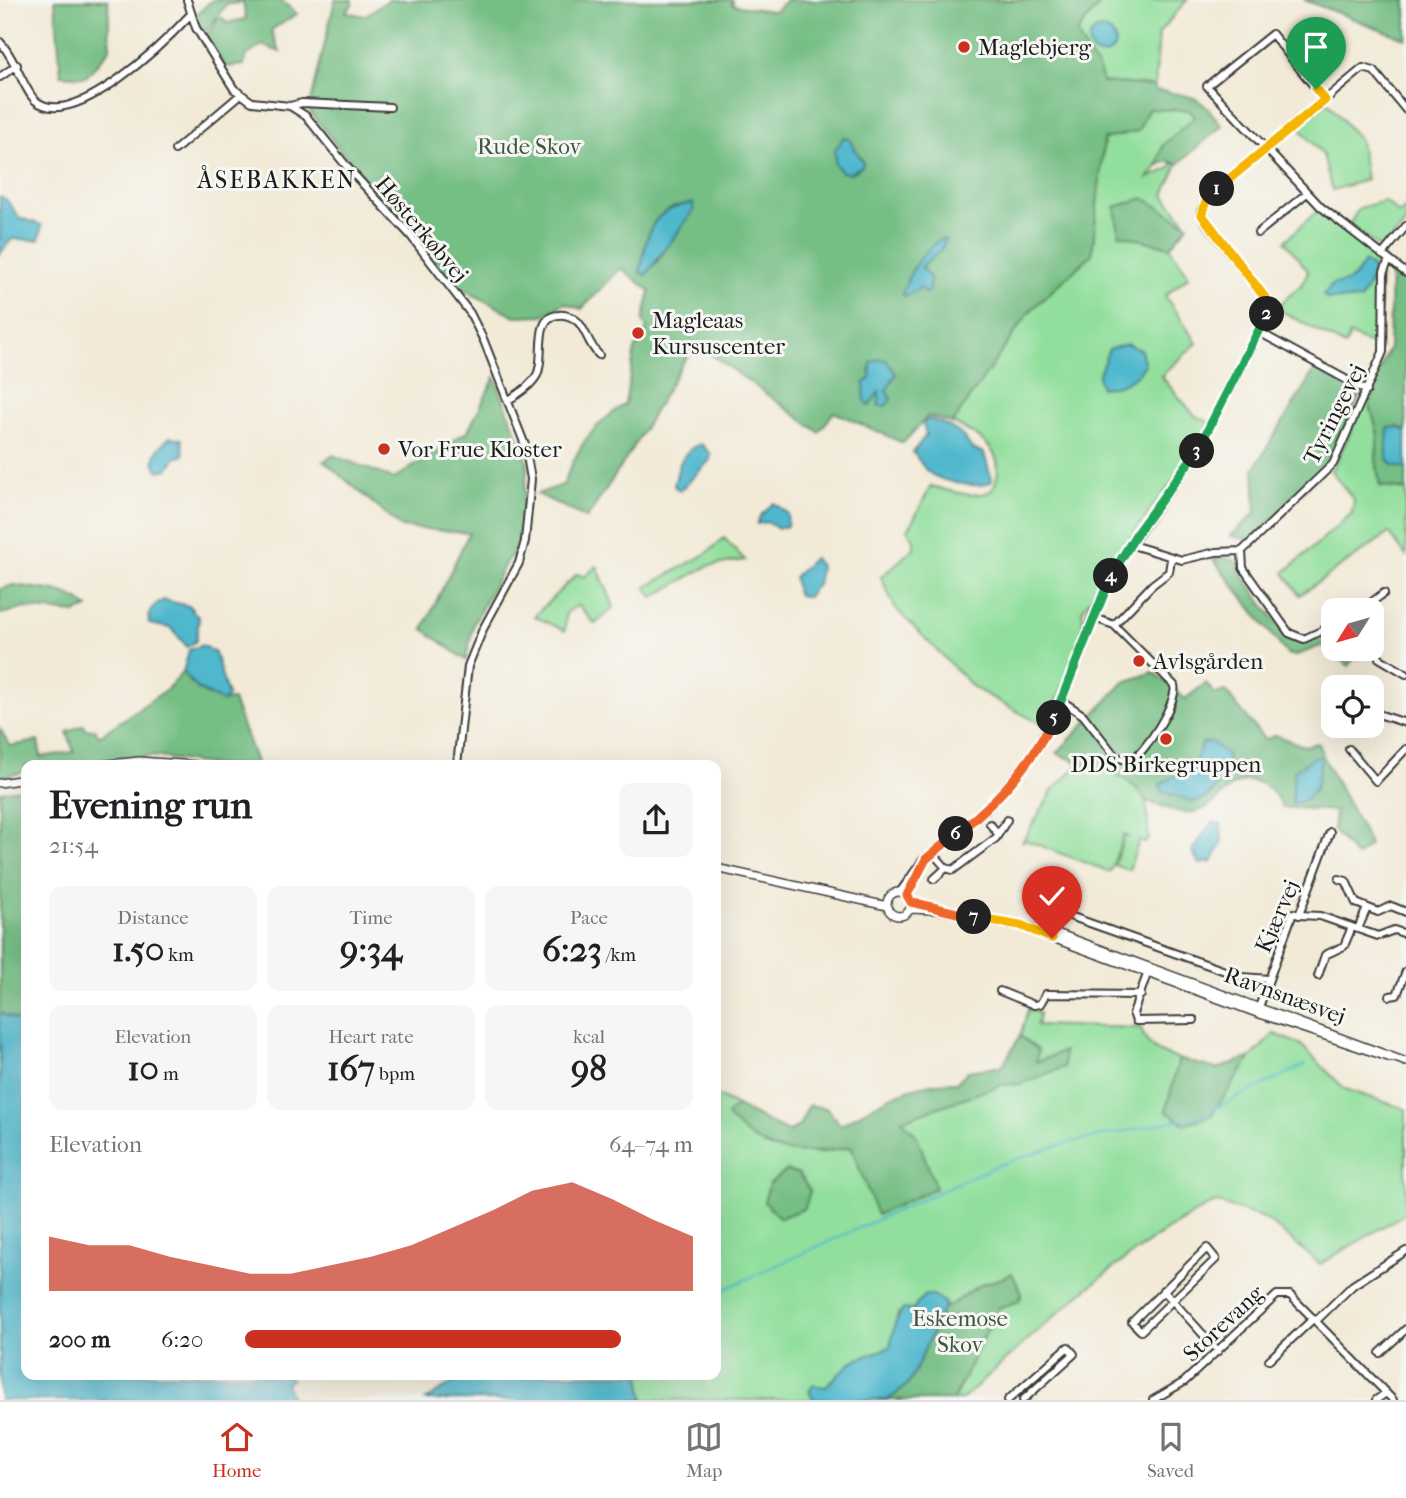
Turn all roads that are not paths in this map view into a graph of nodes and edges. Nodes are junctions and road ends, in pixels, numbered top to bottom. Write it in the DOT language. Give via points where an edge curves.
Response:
graph roads {
  1 [pos="187,0"];
  2 [pos="190,15"];
  3 [pos="0,43"];
  4 [pos="17,65"];
  5 [pos="0,76"];
  6 [pos="240,95"];
  7 [pos="1325,100"];
  8 [pos="290,106"];
  9 [pos="390,107"];
  10 [pos="1406,110"];
  11 [pos="1266,148"];
  12 [pos="174,150"];
  13 [pos="1307,193"];
  14 [pos="1406,226"];
  15 [pos="1258,233"];
  16 [pos="1382,255"];
  17 [pos="1389,260"];
  18 [pos="1406,273"];
  19 [pos="1259,332"];
  20 [pos="599,355"];
  21 [pos="1367,391"];
  22 [pos="509,400"];
  23 [pos="1132,545"];
  24 [pos="1242,551"];
  25 [pos="1171,559"];
  26 [pos="1384,593"];
  27 [pos="1377,598"];
  28 [pos="1092,617"];
  29 [pos="1114,625"];
  30 [pos="1321,631"];
  31 [pos="1384,661"];
  32 [pos="1406,674"];
  33 [pos="1062,701"];
  34 [pos="1384,716"];
  35 [pos="1406,723"];
  36 [pos="1406,748"];
  37 [pos="1349,749"];
  38 [pos="458,760"];
  39 [pos="21,780"];
  40 [pos="0,783"];
  41 [pos="1007,820"];
  42 [pos="990,824"];
  43 [pos="1330,832"];
  44 [pos="998,834"];
  45 [pos="932,852"];
  46 [pos="946,868"];
  47 [pos="721,869"];
  48 [pos="934,879"];
  49 [pos="1339,879"];
  50 [pos="907,900"];
  51 [pos="888,902"];
  52 [pos="1367,908"];
  53 [pos="1050,909"];
  54 [pos="1406,912"];
  55 [pos="1299,915"];
  56 [pos="1355,928"];
  57 [pos="1406,934"];
  58 [pos="1149,970"];
  59 [pos="1406,971"];
  60 [pos="1317,973"];
  61 [pos="1269,979"];
  62 [pos="1000,991"];
  63 [pos="1141,995"];
  64 [pos="1390,996"];
  65 [pos="1258,1010"];
  66 [pos="1194,1020"];
  67 [pos="1406,1062"];
  68 [pos="1406,1251"];
  69 [pos="1163,1290"];
  70 [pos="1171,1299"];
  71 [pos="1315,1320"];
  72 [pos="1406,1329"];
  73 [pos="1218,1351"];
  74 [pos="1380,1353"];
  75 [pos="1269,1360"];
  76 [pos="1021,1388"];
  77 [pos="1386,1393"];
  78 [pos="1027,1398"];
  79 [pos="1008,1400"];
  80 [pos="1153,1400"];
  81 [pos="1376,1400"];
  82 [pos="1393,1400"];
  1 -- 2 [label="street"];
  2 -- 4 [label="street" via="158,48 89,98 66,108 48,107 35,100"];
  2 -- 6 [label="street"];
  3 -- 4 [label="street"];
  4 -- 5 [label="street"];
  6 -- 8 [label="street" via="252,102"];
  6 -- 12 [label="street"];
  7 -- 10 [label="street" via="1363,68 1374,71"];
  7 -- 11 [label="street"];
  7 -- 11 [label="street" via="1272,34 1207,86"];
  8 -- 9 [label="street"];
  8 -- 22 [label="street, Høsterkøbvej" via="306,116 404,228 470,313"];
  11 -- 13 [label="street"];
  11 -- 19 [label="street" via="1207,198 1201,211 1268,302"];
  13 -- 15 [label="street"];
  13 -- 16 [label="street"];
  14 -- 16 [label="street"];
  16 -- 17 [label="street"];
  17 -- 18 [label="street"];
  17 -- 21 [label="street, Tyringevej" via="1384,271 1383,352"];
  19 -- 21 [label="street"];
  19 -- 23 [label="street" via="1196,453"];
  20 -- 22 [label="street" via="579,323 564,315 551,317 544,323 538,373"];
  21 -- 24 [label="street, Tyringevej" via="1327,473"];
  22 -- 38 [label="street, Høsterkøbvej" via="529,463 525,541 519,563 468,666"];
  23 -- 25 [label="street"];
  23 -- 28 [label="street" via="1116,566"];
  24 -- 25 [label="street"];
  24 -- 30 [label="street" via="1243,568 1289,633 1304,639"];
  25 -- 29 [label="street" via="1169,572"];
  26 -- 27 [label="street"];
  28 -- 29 [label="street"];
  28 -- 33 [label="street"];
  29 -- 33 [label="street" via="1176,691 1141,754 1129,761 1116,757 1083,715"];
  31 -- 32 [label="street"];
  33 -- 45 [label="street" via="1032,755 1003,791"];
  34 -- 35 [label="street"];
  36 -- 37 [label="street" via="1376,781"];
  39 -- 40 [label="main road"];
  41 -- 44 [label="street"];
  42 -- 44 [label="street"];
  43 -- 55 [label="street, Kjærvej"];
  44 -- 46 [label="street" via="953,870"];
  45 -- 46 [label="street"];
  45 -- 50 [label="street"];
  46 -- 48 [label="street"];
  47 -- 51 [label="main road"];
  49 -- 52 [label="street" via="1346,881 1356,903"];
  50 -- 51 [label="main road"];
  50 -- 51 [label="main road, Ravnsnæsvej" via="902,916 895,916"];
  50 -- 58 [label="main road, Ravnsnæsvej" via="1054,932"];
  52 -- 54 [label="street" via="1378,912 1391,906"];
  52 -- 56 [label="street"];
  53 -- 61 [label="street, Ravnsnæsvej" via="1242,977"];
  55 -- 56 [label="street" via="1320,916"];
  55 -- 61 [label="street, Kjærvej" via="1293,914"];
  56 -- 57 [label="street" via="1378,936 1394,930"];
  56 -- 60 [label="street" via="1346,944 1325,956"];
  58 -- 63 [label="street"];
  58 -- 65 [label="main road, Ravnsnæsvej"];
  59 -- 64 [label="street" via="1397,995"];
  61 -- 65 [label="street, Kjærvej"];
  62 -- 63 [label="street" via="1034,1005 1040,1004 1046,993"];
  63 -- 66 [label="street" via="1133,1013 1136,1021"];
  65 -- 67 [label="main road, Ravnsnæsvej"];
  68 -- 71 [label="street" via="1360,1280"];
  69 -- 70 [label="street"];
  69 -- 70 [label="street" via="1132,1322 1141,1331"];
  69 -- 70 [label="street" via="1207,1248 1216,1259"];
  70 -- 73 [label="street"];
  71 -- 73 [label="street, Storevang" via="1290,1295 1277,1295"];
  71 -- 75 [label="street"];
  71 -- 77 [label="street, Storevang"];
  72 -- 74 [label="street"];
  73 -- 80 [label="street, Storevang" via="1184,1382"];
  76 -- 78 [label="street"];
  76 -- 78 [label="street" via="1068,1347 1074,1354"];
  76 -- 79 [label="street"];
  77 -- 81 [label="street"];
  77 -- 82 [label="street, Storevang"];
}
